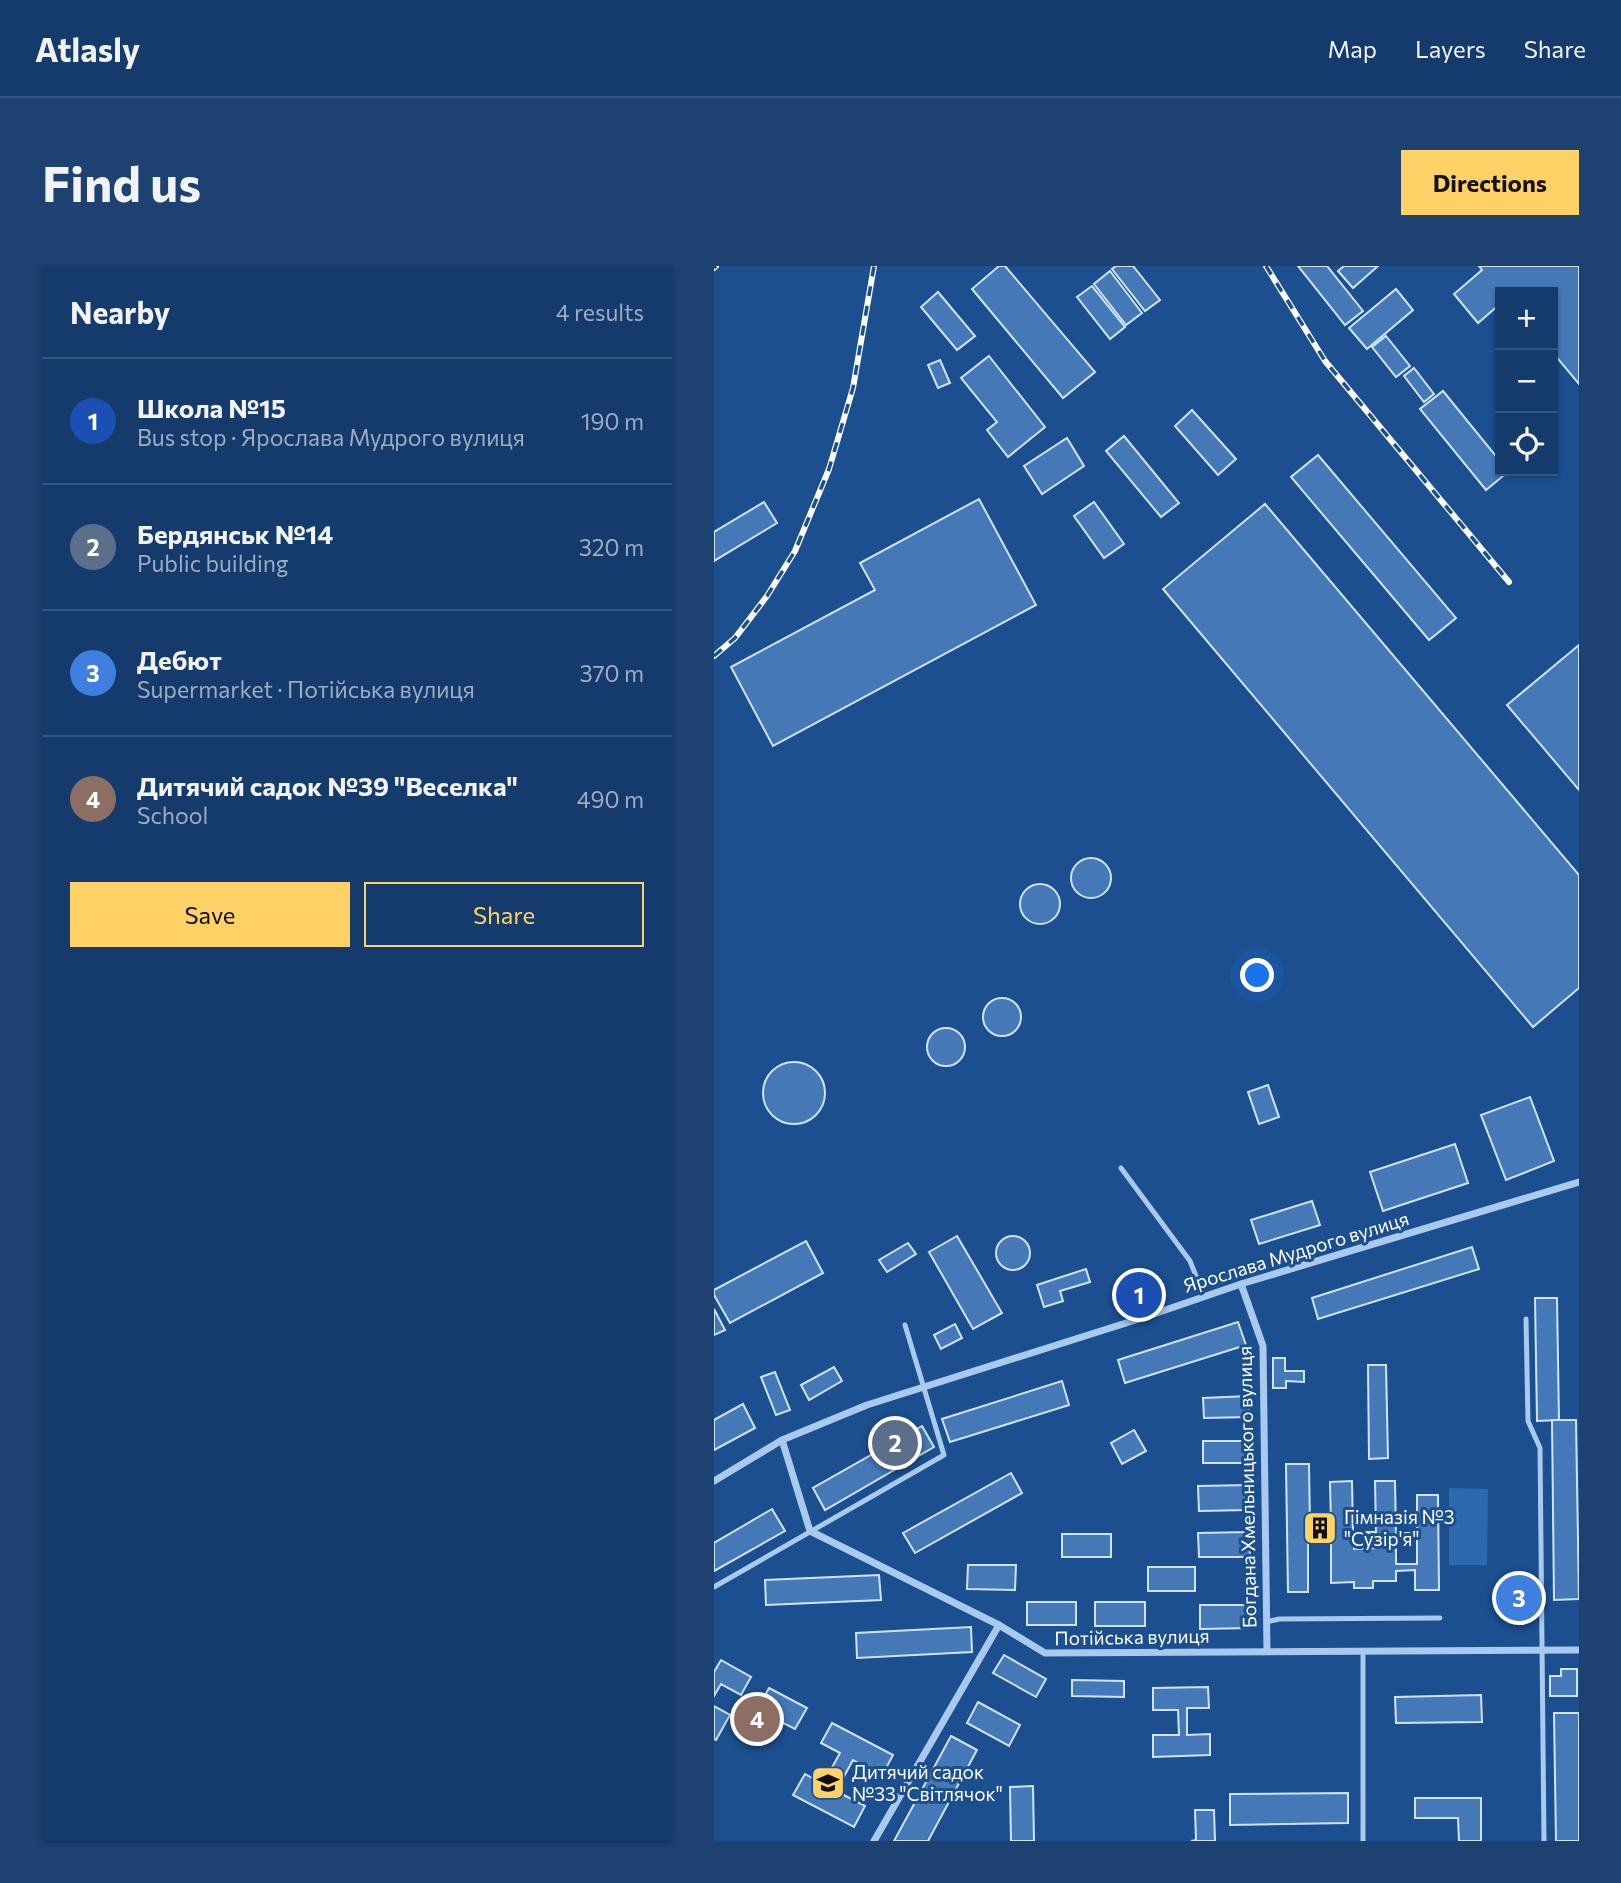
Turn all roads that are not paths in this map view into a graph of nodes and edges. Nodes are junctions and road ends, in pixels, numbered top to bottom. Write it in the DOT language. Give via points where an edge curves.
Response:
graph roads {
  1 [pos="1121,1168"];
  2 [pos="1579,1182"];
  3 [pos="1241,1284"];
  4 [pos="1203,1296"];
  5 [pos="1526,1319"];
  6 [pos="905,1325"];
  7 [pos="925,1387"];
  8 [pos="782,1440"];
  9 [pos="714,1480"];
  10 [pos="810,1531"];
  11 [pos="714,1587"];
  12 [pos="1440,1618"];
  13 [pos="1266,1622"];
  14 [pos="999,1625"];
  15 [pos="1579,1650"];
  16 [pos="1267,1651"];
  17 [pos="1363,1651"];
  18 [pos="1542,1651"];
  19 [pos="874,1841"];
  20 [pos="1363,1841"];
  21 [pos="1544,1841"];
  1 -- 4 [label="lane" via="1190,1261"];
  2 -- 3 [label="street, Ярослава Мудрого вулиця"];
  3 -- 4 [label="street, Ярослава Мудрого вулиця"];
  3 -- 13 [label="street, Богдана Хмельницького вулиця" via="1263,1346"];
  4 -- 7 [label="street, Ярослава Мудрого вулиця"];
  5 -- 18 [label="lane" via="1528,1421 1540,1448"];
  6 -- 7 [label="lane"];
  7 -- 8 [label="street, Ярослава Мудрого вулиця"];
  7 -- 10 [label="lane" via="944,1455"];
  8 -- 9 [label="street, Ярослава Мудрого вулиця"];
  8 -- 10 [label="street"];
  10 -- 11 [label="lane"];
  10 -- 14 [label="street, Потійська вулиця"];
  12 -- 13 [label="lane"];
  13 -- 16 [label="street, Богдана Хмельницького вулиця"];
  14 -- 16 [label="street, Потійська вулиця" via="1045,1653"];
  14 -- 19 [label="street"];
  15 -- 18 [label="street, Потійська вулиця"];
  16 -- 17 [label="street, Потійська вулиця"];
  17 -- 18 [label="street, Потійська вулиця"];
  17 -- 20 [label="lane"];
  18 -- 21 [label="lane"];
}
